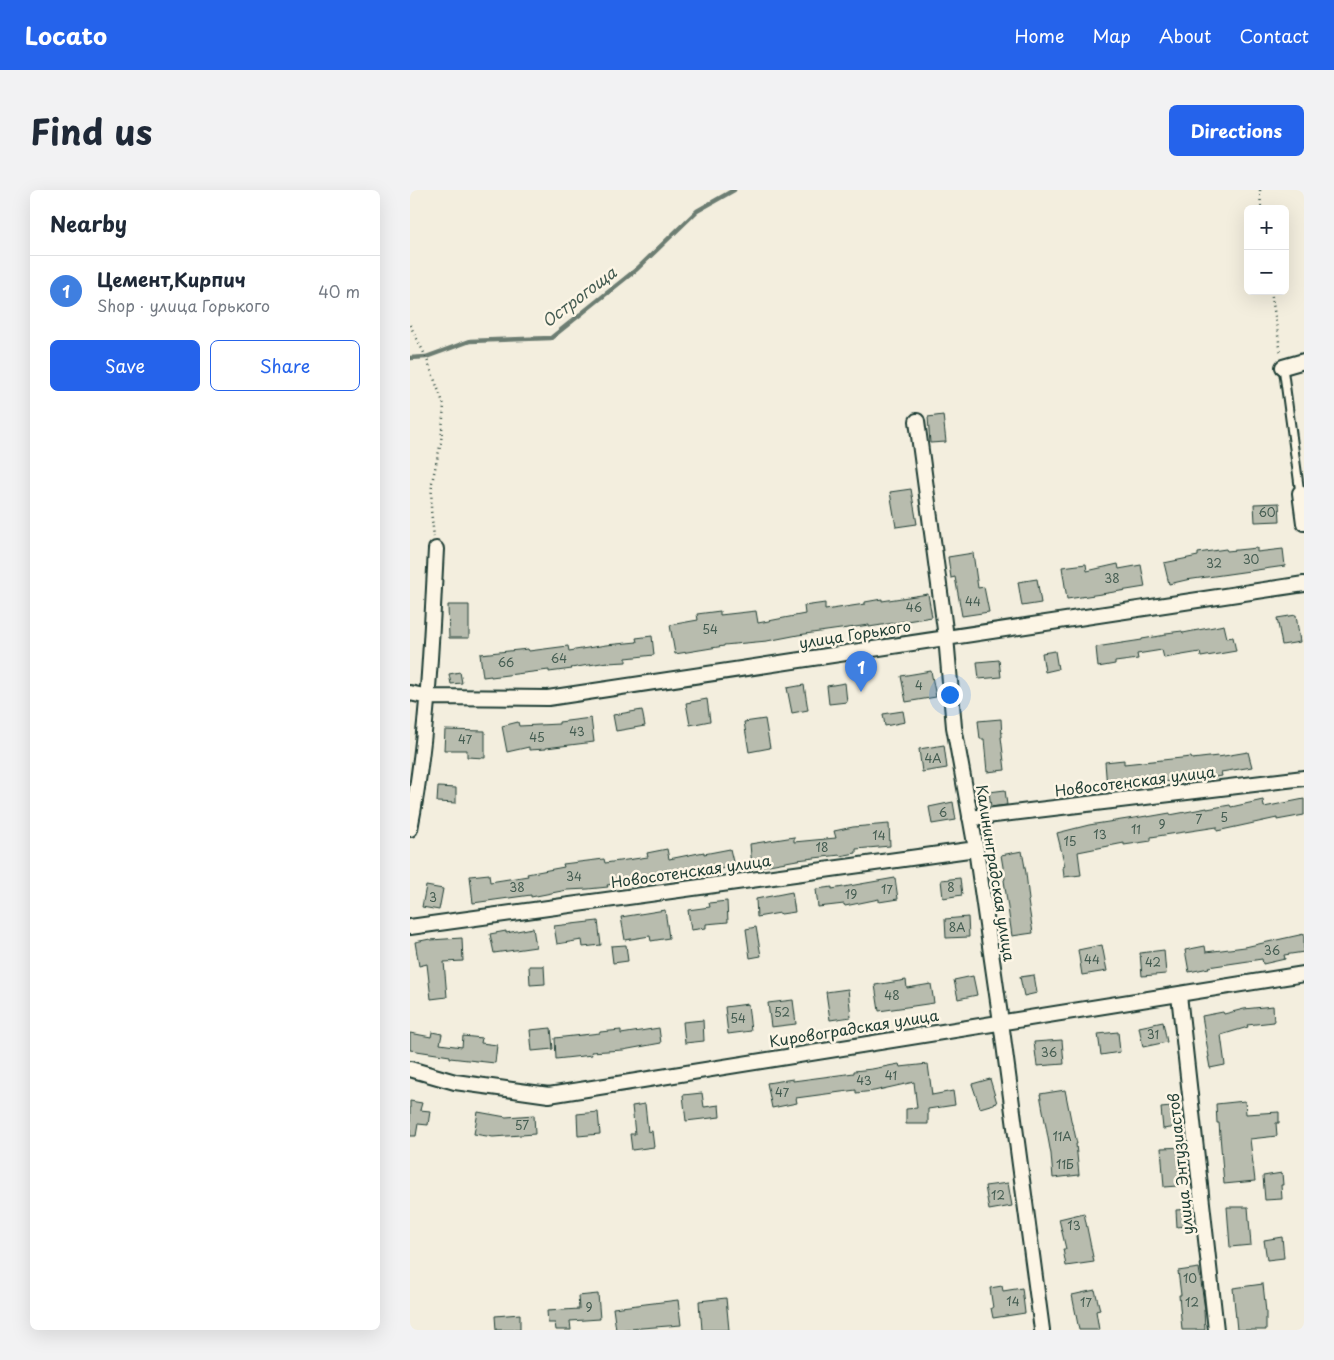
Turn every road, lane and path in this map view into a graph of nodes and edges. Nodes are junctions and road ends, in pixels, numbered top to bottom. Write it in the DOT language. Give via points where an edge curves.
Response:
graph roads {
  1 [pos="1260,190"];
  2 [pos="1261,205"];
  3 [pos="1272,295"];
  4 [pos="410,325"];
  5 [pos="1304,361"];
  6 [pos="1283,366"];
  7 [pos="917,421"];
  8 [pos="1300,493"];
  9 [pos="1304,523"];
  10 [pos="436,549"];
  11 [pos="1304,584"];
  12 [pos="946,637"];
  13 [pos="410,693"];
  14 [pos="428,697"];
  15 [pos="1304,778"];
  16 [pos="970,818"];
  17 [pos="410,828"];
  18 [pos="976,849"];
  19 [pos="410,927"];
  20 [pos="1304,974"];
  21 [pos="1179,995"];
  22 [pos="1002,1022"];
  23 [pos="410,1069"];
  24 [pos="1042,1330"];
  25 [pos="1216,1330"];
  1 -- 2 [label="path"];
  3 -- 6 [label="path"];
  4 -- 10 [label="path" via="444,405 430,510"];
  5 -- 6 [label="street"];
  6 -- 8 [label="lane"];
  7 -- 12 [label="street, Калининградская улица"];
  8 -- 9 [label="street"];
  10 -- 14 [label="street"];
  11 -- 12 [label="street, улица Горького"];
  12 -- 14 [label="street, улица Горького" via="548,698"];
  12 -- 16 [label="street, Калининградская улица" via="954,727"];
  13 -- 14 [label="street, улица Горького"];
  14 -- 17 [label="street" via="418,789"];
  15 -- 16 [label="street, Новосотенская улица"];
  16 -- 18 [label="street, Калининградская улица"];
  18 -- 19 [label="street, Новосотенская улица"];
  18 -- 22 [label="street, Калининградская улица"];
  20 -- 21 [label="street, Кировоградская улица"];
  21 -- 22 [label="street, Кировоградская улица"];
  21 -- 25 [label="street, улица Энтузиастов"];
  22 -- 23 [label="street, Кировоградская улица" via="549,1095 455,1082"];
  22 -- 24 [label="street, Калининградская улица"];
}
